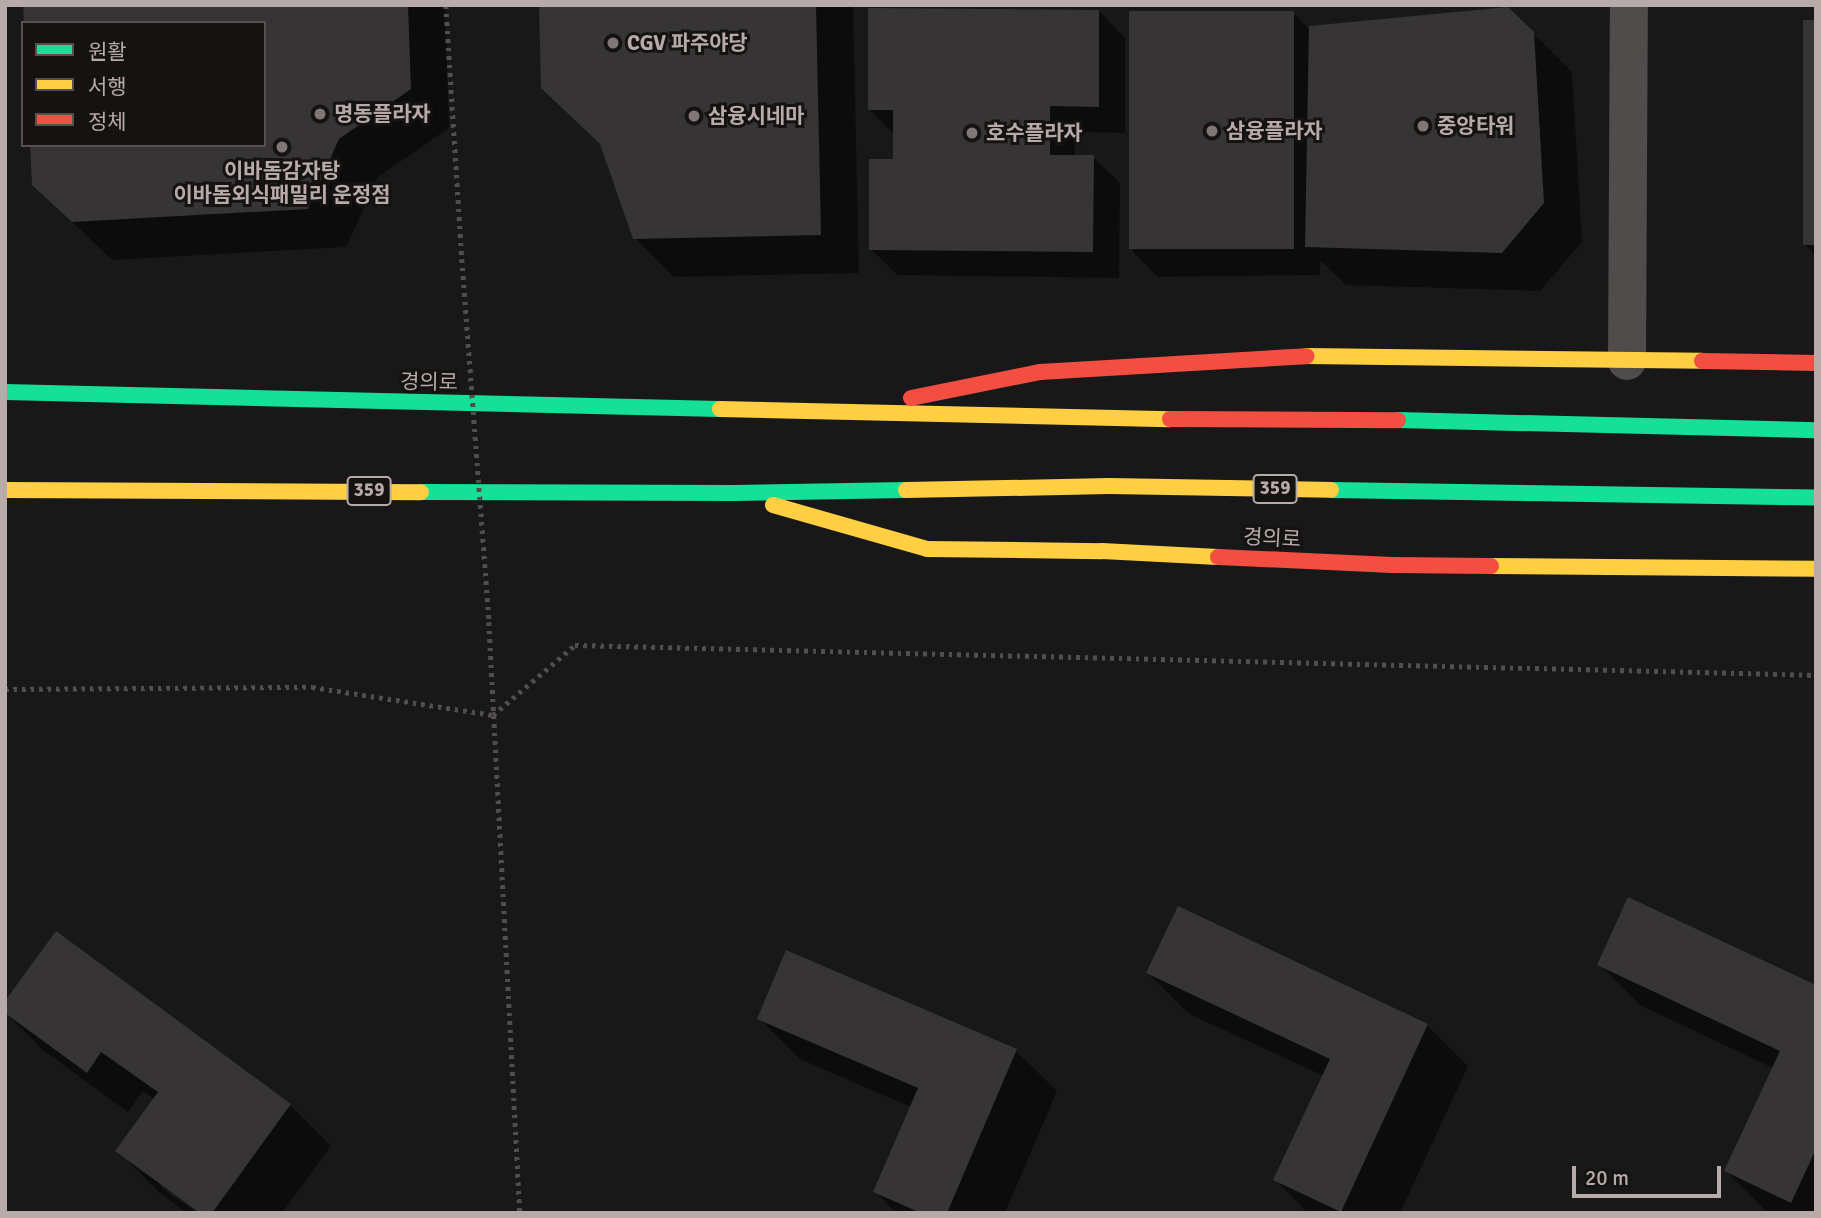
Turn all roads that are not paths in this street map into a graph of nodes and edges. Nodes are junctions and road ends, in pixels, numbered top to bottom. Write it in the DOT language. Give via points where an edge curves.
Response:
graph roads {
  1 [pos="1629,5"];
  2 [pos="1626,360"];
  3 [pos="1816,363"];
  4 [pos="5,392"];
  5 [pos="853,411"];
  6 [pos="1816,430"];
  7 [pos="5,490"];
  8 [pos="734,493"];
  9 [pos="1816,498"];
  10 [pos="1816,569"];
  1 -- 2 [label="street"];
  2 -- 3 [label="main road, 경의로"];
  2 -- 5 [label="main road, 경의로" via="1363,354 1254,357 1040,372"];
  4 -- 5 [label="main road, 경의로"];
  5 -- 6 [label="main road, 경의로" via="1065,419 1423,420"];
  7 -- 8 [label="main road, 경의로 / 359"];
  8 -- 9 [label="main road, 경의로 / 359" via="1109,486"];
  8 -- 10 [label="main road, 경의로" via="927,549 1102,551 1392,565"];
}
